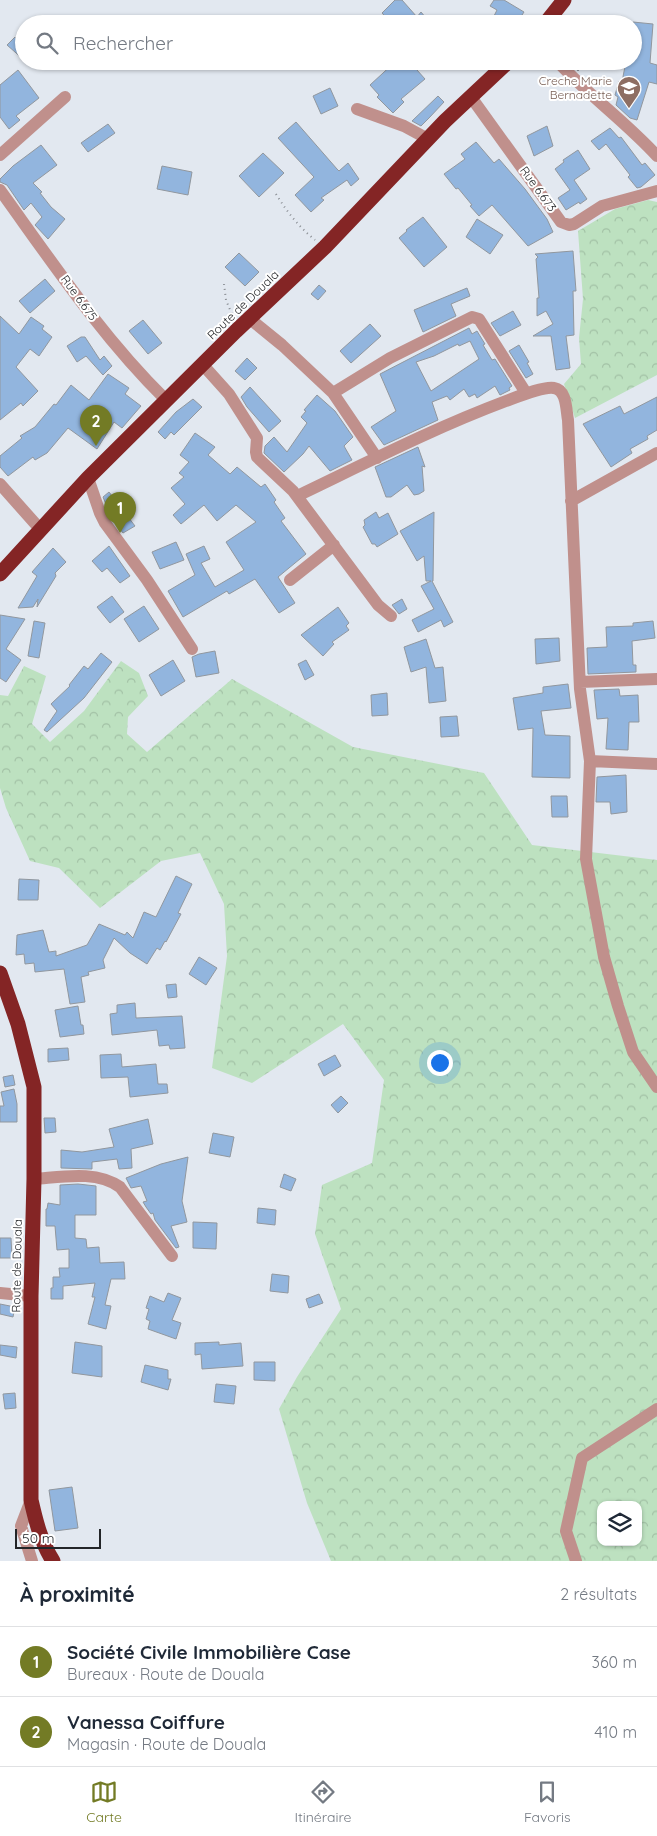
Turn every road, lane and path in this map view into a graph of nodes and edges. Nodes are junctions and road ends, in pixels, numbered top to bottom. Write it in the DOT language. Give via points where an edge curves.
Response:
graph roads {
  1 [pos="564,0"];
  2 [pos="552,15"];
  3 [pos="500,70"];
  4 [pos="565,70"];
  5 [pos="66,97"];
  6 [pos="471,97"];
  7 [pos="357,109"];
  8 [pos="428,139"];
  9 [pos="0,154"];
  10 [pos="657,156"];
  11 [pos="0,190"];
  12 [pos="657,191"];
  13 [pos="276,194"];
  14 [pos="325,247"];
  15 [pos="224,284"];
  16 [pos="250,319"];
  17 [pos="236,331"];
  18 [pos="202,365"];
  19 [pos="333,393"];
  20 [pos="526,393"];
  21 [pos="166,400"];
  22 [pos="657,452"];
  23 [pos="377,458"];
  24 [pos="88,478"];
  25 [pos="0,484"];
  26 [pos="297,496"];
  27 [pos="571,501"];
  28 [pos="40,529"];
  29 [pos="334,545"];
  30 [pos="0,574"];
  31 [pos="290,580"];
  32 [pos="391,616"];
  33 [pos="192,649"];
  34 [pos="657,679"];
  35 [pos="580,682"];
  36 [pos="590,761"];
  37 [pos="657,764"];
  38 [pos="0,973"];
  39 [pos="657,1087"];
  40 [pos="34,1179"];
  41 [pos="172,1256"];
  42 [pos="0,1293"];
  43 [pos="31,1296"];
  44 [pos="657,1410"];
  45 [pos="31,1500"];
  46 [pos="32,1561"];
  47 [pos="52,1561"];
  48 [pos="576,1561"];
  1 -- 2 [label="highway"];
  3 -- 6 [label="highway, Route de Douala"];
  4 -- 10 [label="street"];
  5 -- 9 [label="street"];
  6 -- 8 [label="highway, Route de Douala"];
  6 -- 12 [label="street, Rue 6.673" via="561,222 574,224 602,206"];
  7 -- 8 [label="street" via="404,126"];
  8 -- 14 [label="highway, Route de Douala"];
  11 -- 21 [label="street, Rue 6.675" via="101,328"];
  13 -- 14 [label="path" via="301,229"];
  14 -- 16 [label="highway, Route de Douala"];
  15 -- 17 [label="path"];
  16 -- 17 [label="highway, Route de Douala"];
  16 -- 19 [label="street"];
  17 -- 18 [label="highway, Route de Douala"];
  18 -- 21 [label="highway, Route de Douala"];
  18 -- 26 [label="street" via="230,394 258,438 257,457"];
  19 -- 20 [label="street" via="390,358 472,317 479,319"];
  19 -- 23 [label="street"];
  20 -- 23 [label="street"];
  20 -- 27 [label="street" via="553,387 563,394 568,420"];
  21 -- 24 [label="highway, Route de Douala"];
  22 -- 27 [label="street"];
  23 -- 26 [label="street"];
  24 -- 28 [label="highway, Route de Douala"];
  24 -- 33 [label="street" via="105,523 148,580"];
  25 -- 28 [label="street"];
  26 -- 29 [label="street"];
  27 -- 35 [label="street"];
  28 -- 30 [label="highway, Route de Douala"];
  29 -- 31 [label="street"];
  29 -- 32 [label="street" via="378,605"];
  34 -- 35 [label="street"];
  35 -- 36 [label="street"];
  36 -- 37 [label="street"];
  36 -- 39 [label="street" via="586,859 604,957 633,1052"];
  38 -- 40 [label="highway, Route de Douala" via="18,1024 34,1087"];
  40 -- 41 [label="street" via="81,1176 113,1182"];
  40 -- 43 [label="highway, Route de Douala"];
  42 -- 43 [label="street"];
  43 -- 45 [label="highway, Route de Douala"];
  44 -- 48 [label="street" via="582,1458 566,1531"];
  45 -- 46 [label="street" via="21,1526"];
  45 -- 47 [label="highway, Route de Douala" via="37,1526"];
}
